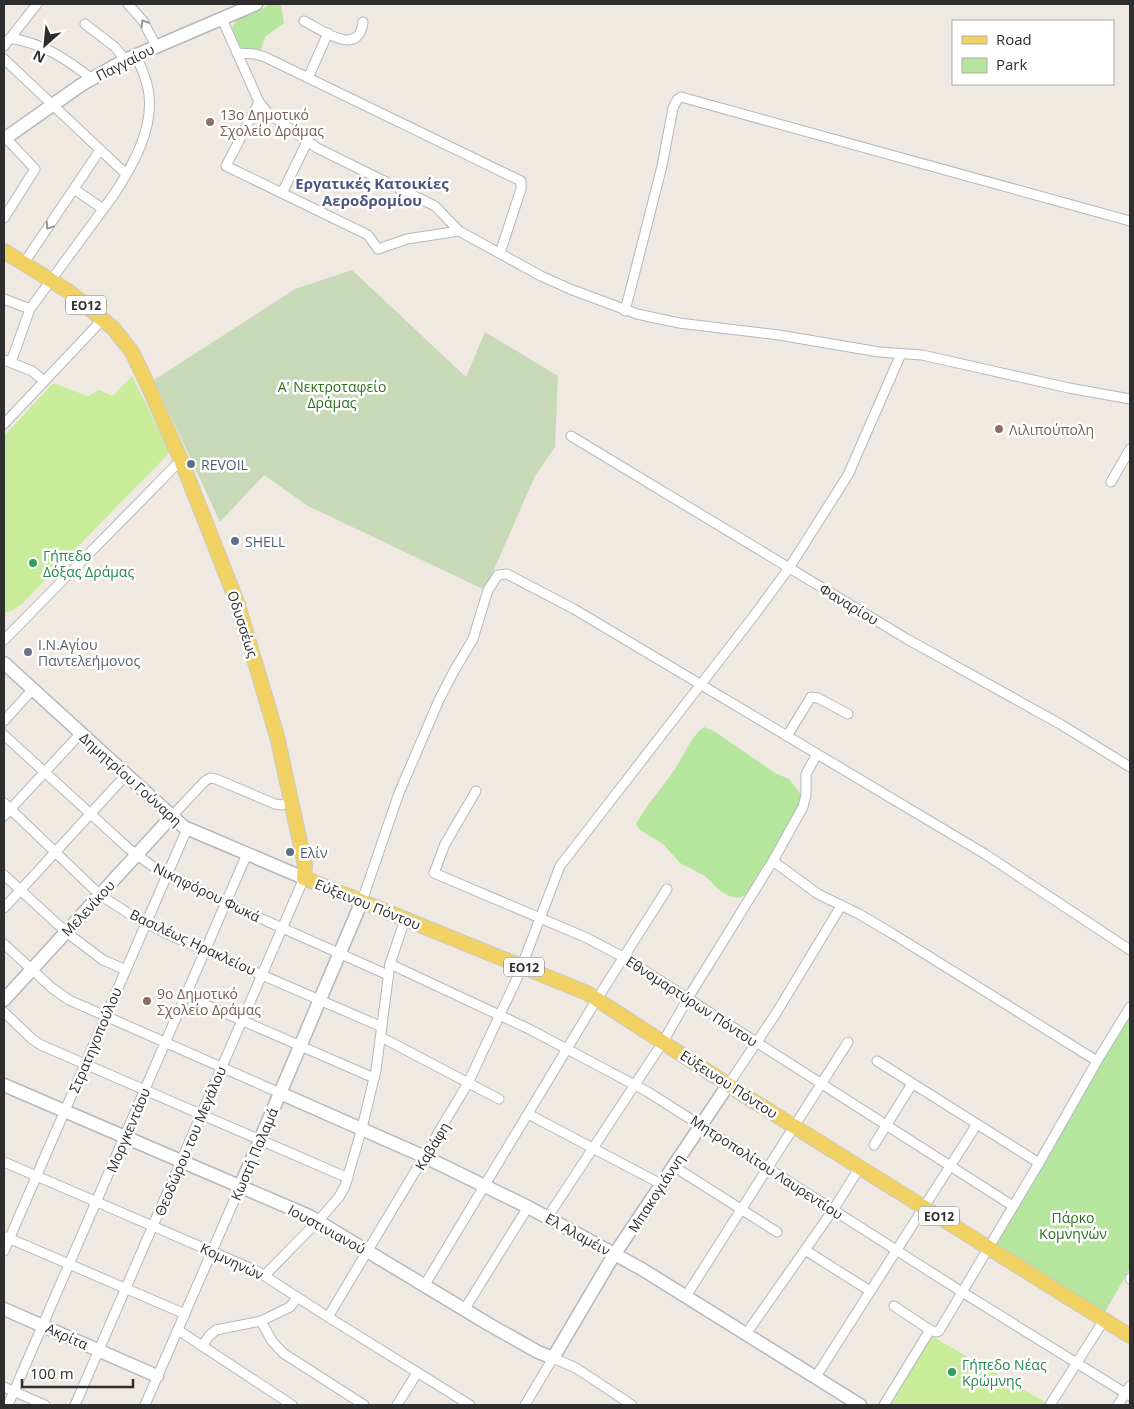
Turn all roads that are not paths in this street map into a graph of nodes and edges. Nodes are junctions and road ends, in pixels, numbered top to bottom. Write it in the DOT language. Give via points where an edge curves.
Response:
graph roads {
  1 [pos="37,4"];
  2 [pos="128,4"];
  3 [pos="256,4"];
  4 [pos="222,19"];
  5 [pos="304,21"];
  6 [pos="363,22"];
  7 [pos="84,24"];
  8 [pos="328,33"];
  9 [pos="7,42"];
  10 [pos="156,46"];
  11 [pos="237,53"];
  12 [pos="130,57"];
  13 [pos="4,59"];
  14 [pos="308,78"];
  15 [pos="92,79"];
  16 [pos="259,102"];
  17 [pos="52,105"];
  18 [pos="4,138"];
  19 [pos="308,142"];
  20 [pos="100,150"];
  21 [pos="126,174"];
  22 [pos="74,189"];
  23 [pos="282,193"];
  24 [pos="103,209"];
  25 [pos="4,218"];
  26 [pos="1130,221"];
  27 [pos="459,231"];
  28 [pos="500,253"];
  29 [pos="4,254"];
  30 [pos="24,263"];
  31 [pos="52,280"];
  32 [pos="4,299"];
  33 [pos="30,309"];
  34 [pos="626,311"];
  35 [pos="103,319"];
  36 [pos="901,354"];
  37 [pos="7,361"];
  38 [pos="44,381"];
  39 [pos="1130,399"];
  40 [pos="4,424"];
  41 [pos="571,436"];
  42 [pos="1130,449"];
  43 [pos="181,460"];
  44 [pos="1111,482"];
  45 [pos="789,568"];
  46 [pos="4,640"];
  47 [pos="4,663"];
  48 [pos="700,684"];
  49 [pos="32,690"];
  50 [pos="848,714"];
  51 [pos="4,721"];
  52 [pos="81,733"];
  53 [pos="4,735"];
  54 [pos="786,736"];
  55 [pos="817,754"];
  56 [pos="1130,765"];
  57 [pos="45,772"];
  58 [pos="126,775"];
  59 [pos="476,791"];
  60 [pos="292,802"];
  61 [pos="6,810"];
  62 [pos="90,814"];
  63 [pos="172,816"];
  64 [pos="187,829"];
  65 [pos="55,852"];
  66 [pos="247,854"];
  67 [pos="136,855"];
  68 [pos="774,859"];
  69 [pos="4,874"];
  70 [pos="167,875"];
  71 [pos="304,878"];
  72 [pos="667,889"];
  73 [pos="20,890"];
  74 [pos="100,895"];
  75 [pos="362,901"];
  76 [pos="226,903"];
  77 [pos="841,906"];
  78 [pos="4,908"];
  79 [pos="540,918"];
  80 [pos="405,919"];
  81 [pos="146,924"];
  82 [pos="282,928"];
  83 [pos="66,932"];
  84 [pos="4,944"];
  85 [pos="206,950"];
  86 [pos="1130,950"];
  87 [pos="339,954"];
  88 [pos="623,956"];
  89 [pos="390,964"];
  90 [pos="522,966"];
  91 [pos="32,969"];
  92 [pos="126,970"];
  93 [pos="262,975"];
  94 [pos="388,975"];
  95 [pos="186,996"];
  96 [pos="688,998"];
  97 [pos="596,999"];
  98 [pos="4,1000"];
  99 [pos="320,1000"];
  100 [pos="1130,1007"];
  101 [pos="4,1012"];
  102 [pos="500,1015"];
  103 [pos="106,1016"];
  104 [pos="242,1021"];
  105 [pos="382,1027"];
  106 [pos="380,1037"];
  107 [pos="663,1042"];
  108 [pos="756,1042"];
  109 [pos="848,1042"];
  110 [pos="165,1043"];
  111 [pos="300,1046"];
  112 [pos="567,1048"];
  113 [pos="877,1061"];
  114 [pos="1098,1061"];
  115 [pos="85,1064"];
  116 [pos="222,1067"];
  117 [pos="374,1078"];
  118 [pos="468,1083"];
  119 [pos="822,1084"];
  120 [pos="912,1084"];
  121 [pos="635,1085"];
  122 [pos="728,1085"];
  123 [pos="4,1086"];
  124 [pos="145,1090"];
  125 [pos="280,1093"];
  126 [pos="499,1099"];
  127 [pos="64,1112"];
  128 [pos="202,1114"];
  129 [pos="528,1114"];
  130 [pos="977,1124"];
  131 [pos="701,1125"];
  132 [pos="886,1125"];
  133 [pos="794,1126"];
  134 [pos="362,1128"];
  135 [pos="124,1138"];
  136 [pos="260,1140"];
  137 [pos="874,1145"];
  138 [pos="594,1148"];
  139 [pos="425,1157"];
  140 [pos="4,1162"];
  141 [pos="181,1162"];
  142 [pos="1039,1163"];
  143 [pos="674,1166"];
  144 [pos="950,1166"];
  145 [pos="860,1167"];
  146 [pos="767,1168"];
  147 [pos="36,1176"];
  148 [pos="348,1178"];
  149 [pos="661,1184"];
  150 [pos="485,1185"];
  151 [pos="240,1187"];
  152 [pos="96,1202"];
  153 [pos="1013,1206"];
  154 [pos="528,1207"];
  155 [pos="923,1207"];
  156 [pos="741,1209"];
  157 [pos="833,1210"];
  158 [pos="547,1218"];
  159 [pos="318,1221"];
  160 [pos="153,1226"];
  161 [pos="777,1232"];
  162 [pos="6,1237"];
  163 [pos="988,1248"];
  164 [pos="805,1250"];
  165 [pos="896,1250"];
  166 [pos="4,1251"];
  167 [pos="212,1252"];
  168 [pos="368,1252"];
  169 [pos="615,1254"];
  170 [pos="69,1264"];
  171 [pos="265,1276"];
  172 [pos="424,1286"];
  173 [pos="126,1288"];
  174 [pos="870,1291"];
  175 [pos="962,1292"];
  176 [pos="686,1296"];
  177 [pos="297,1298"];
  178 [pos="894,1306"];
  179 [pos="4,1309"];
  180 [pos="464,1310"];
  181 [pos="185,1314"];
  182 [pos="328,1317"];
  183 [pos="1104,1320"];
  184 [pos="261,1321"];
  185 [pos="43,1326"];
  186 [pos="178,1330"];
  187 [pos="934,1331"];
  188 [pos="746,1334"];
  189 [pos="1130,1336"];
  190 [pos="202,1346"];
  191 [pos="99,1350"];
  192 [pos="553,1358"];
  193 [pos="1077,1363"];
  194 [pos="417,1372"];
  195 [pos="157,1376"];
  196 [pos="815,1378"];
  197 [pos="4,1387"];
  198 [pos="14,1392"];
  199 [pos="1129,1392"];
  200 [pos="8,1405"];
  201 [pos="45,1405"];
  202 [pos="75,1405"];
  203 [pos="145,1405"];
  204 [pos="292,1405"];
  205 [pos="364,1405"];
  206 [pos="397,1405"];
  207 [pos="470,1405"];
  208 [pos="525,1405"];
  209 [pos="632,1405"];
  210 [pos="860,1405"];
  211 [pos="884,1405"];
  212 [pos="1050,1405"];
  213 [pos="1118,1405"];
  1 -- 9 [label="street"];
  10 -- 2 [label="street, one-way" via="143,21"];
  3 -- 4 [label="street, Παγγαίου"];
  4 -- 10 [label="street, Παγγαίου"];
  4 -- 11 [label="street"];
  5 -- 8 [label="street"];
  6 -- 8 [label="street" via="359,36 350,41"];
  7 -- 12 [label="street"];
  8 -- 14 [label="street"];
  9 -- 15 [label="street" via="37,44"];
  10 -- 12 [label="street, Παγγαίου"];
  11 -- 14 [label="street" via="260,56"];
  11 -- 16 [label="street"];
  12 -- 15 [label="street, Παγγαίου"];
  12 -- 21 [label="street" via="149,91 150,108 143,139"];
  13 -- 17 [label="street"];
  14 -- 28 [label="street" via="521,181"];
  15 -- 17 [label="street, Παγγαίου"];
  16 -- 19 [label="street"];
  16 -- 23 [label="street" via="226,166"];
  17 -- 18 [label="street, Παγγαίου"];
  17 -- 20 [label="street"];
  18 -- 25 [label="street" via="35,169"];
  19 -- 23 [label="street"];
  19 -- 27 [label="street" via="332,157 435,206"];
  20 -- 21 [label="street"];
  20 -- 22 [label="street"];
  21 -- 24 [label="street"];
  22 -- 24 [label="street"];
  22 -- 30 [label="street, one-way"];
  23 -- 27 [label="street" via="368,235 378,249 407,239"];
  24 -- 31 [label="street"];
  26 -- 34 [label="street" via="682,97 673,108"];
  27 -- 28 [label="street"];
  28 -- 34 [label="street" via="541,276"];
  29 -- 30 [label="main road, ΕΟ12"];
  30 -- 31 [label="main road, ΕΟ12"];
  31 -- 33 [label="street"];
  31 -- 35 [label="main road, ΕΟ12"];
  32 -- 33 [label="street"];
  33 -- 37 [label="street"];
  34 -- 36 [label="street" via="679,323 779,334"];
  35 -- 38 [label="street"];
  35 -- 43 [label="main road, Οδυσσέως / ΕΟ12" via="132,352"];
  36 -- 39 [label="street" via="930,356"];
  36 -- 45 [label="street, Καβάφη" via="848,474"];
  37 -- 38 [label="street" via="35,372"];
  38 -- 40 [label="street"];
  41 -- 45 [label="street, Φαναρίου"];
  42 -- 44 [label="street"];
  43 -- 46 [label="street"];
  43 -- 60 [label="main road, Οδυσσέως / ΕΟ12" via="237,602 267,699"];
  45 -- 48 [label="street, Καβάφη"];
  45 -- 56 [label="street, Φαναρίου"];
  47 -- 49 [label="street, Δημητρίου Γούναρη"];
  48 -- 54 [label="street"];
  48 -- 75 [label="street" via="574,609 507,574 498,574 488,590 472,641 439,700 399,793"];
  48 -- 79 [label="street, Καβάφη" via="561,863"];
  49 -- 51 [label="street"];
  49 -- 52 [label="street, Δημητρίου Γούναρη"];
  50 -- 54 [label="street" via="811,697"];
  52 -- 57 [label="street"];
  52 -- 58 [label="street, Δημητρίου Γούναρη"];
  53 -- 57 [label="street, Νικηφόρου Φωκά"];
  54 -- 55 [label="street"];
  55 -- 68 [label="street" via="806,774 803,806"];
  55 -- 86 [label="street" via="985,854"];
  57 -- 61 [label="street"];
  57 -- 62 [label="street, Νικηφόρου Φωκά"];
  58 -- 62 [label="street"];
  58 -- 63 [label="street, Δημητρίου Γούναρη"];
  59 -- 79 [label="street, Εθνομαρτύρων Πόντου" via="443,848 434,873"];
  60 -- 63 [label="street" via="275,804 210,778"];
  60 -- 71 [label="main road, Οδυσσέως / ΕΟ12" via="305,865"];
  61 -- 65 [label="street, Βασιλέως Ηρακλείου"];
  62 -- 65 [label="street"];
  62 -- 67 [label="street, Νικηφόρου Φωκά"];
  63 -- 64 [label="street, Δημητρίου Γούναρη"];
  63 -- 67 [label="street, Μελενίκου"];
  64 -- 66 [label="street, Δημητρίου Γούναρη"];
  64 -- 70 [label="street, Στρατηγοπούλου"];
  65 -- 73 [label="street"];
  65 -- 74 [label="street, Βασιλέως Ηρακλείου"];
  66 -- 71 [label="street, Δημητρίου Γούναρη"];
  66 -- 76 [label="street, Μοργκεντάου"];
  67 -- 70 [label="street, Νικηφόρου Φωκά"];
  67 -- 74 [label="street, Μελενίκου"];
  68 -- 77 [label="street" via="818,894"];
  68 -- 96 [label="street"];
  69 -- 73 [label="street"];
  70 -- 76 [label="street, Νικηφόρου Φωκά"];
  70 -- 81 [label="street, Στρατηγοπούλου"];
  71 -- 75 [label="main road, Εύξεινου Πόντου / ΕΟ12"];
  71 -- 82 [label="street, Θεοδώρου του Μεγάλου"];
  72 -- 88 [label="street"];
  73 -- 78 [label="street"];
  73 -- 83 [label="street"];
  74 -- 81 [label="street, Βασιλέως Ηρακλείου"];
  74 -- 83 [label="street, Μελενίκου"];
  75 -- 80 [label="main road, Εύξεινου Πόντου / ΕΟ12"];
  75 -- 87 [label="street, Κωστή Παλαμά"];
  76 -- 82 [label="street, Νικηφόρου Φωκά"];
  76 -- 85 [label="street, Μοργκεντάου"];
  77 -- 108 [label="street"];
  77 -- 114 [label="street" via="893,934"];
  79 -- 88 [label="street, Εθνομαρτύρων Πόντου"];
  79 -- 90 [label="street, Καβάφη"];
  80 -- 89 [label="street"];
  80 -- 90 [label="main road, Εύξεινου Πόντου / ΕΟ12"];
  81 -- 85 [label="street, Βασιλέως Ηρακλείου"];
  81 -- 92 [label="street, Στρατηγοπούλου"];
  82 -- 87 [label="street, Νικηφόρου Φωκά"];
  82 -- 93 [label="street, Θεοδώρου του Μεγάλου"];
  83 -- 91 [label="street, Μελενίκου"];
  83 -- 92 [label="street" via="103,960"];
  84 -- 91 [label="street"];
  85 -- 93 [label="street, Βασιλέως Ηρακλείου"];
  85 -- 95 [label="street, Μοργκεντάου"];
  87 -- 94 [label="street, Νικηφόρου Φωκά"];
  87 -- 99 [label="street, Κωστή Παλαμά"];
  88 -- 96 [label="street, Εθνομαρτύρων Πόντου"];
  88 -- 97 [label="street"];
  89 -- 94 [label="street"];
  89 -- 102 [label="street, Μητροπολίτου Λαυρεντίου"];
  90 -- 97 [label="main road, Εύξεινου Πόντου / ΕΟ12"];
  90 -- 102 [label="street, Καβάφη"];
  91 -- 98 [label="street, Μελενίκου"];
  91 -- 103 [label="street" via="62,996"];
  92 -- 103 [label="street, Στρατηγοπούλου"];
  93 -- 99 [label="street, Βασιλέως Ηρακλείου"];
  93 -- 104 [label="street, Θεοδώρου του Μεγάλου"];
  94 -- 105 [label="street"];
  95 -- 104 [label="street"];
  95 -- 110 [label="street, Μοργκεντάου"];
  96 -- 107 [label="street"];
  96 -- 108 [label="street, Εθνομαρτύρων Πόντου"];
  97 -- 107 [label="main road, Εύξεινου Πόντου / ΕΟ12"];
  97 -- 112 [label="street"];
  99 -- 105 [label="street, Βασιλέως Ηρακλείου"];
  99 -- 111 [label="street, Κωστή Παλαμά"];
  100 -- 114 [label="street"];
  101 -- 115 [label="street" via="36,1042"];
  102 -- 112 [label="street, Μητροπολίτου Λαυρεντίου"];
  102 -- 118 [label="street, Καβάφη"];
  103 -- 110 [label="street"];
  103 -- 115 [label="street, Στρατηγοπούλου"];
  104 -- 111 [label="street"];
  104 -- 116 [label="street, Θεοδώρου του Μεγάλου"];
  105 -- 106 [label="street"];
  106 -- 117 [label="street"];
  106 -- 118 [label="street"];
  107 -- 121 [label="street"];
  107 -- 122 [label="main road, Εύξεινου Πόντου / ΕΟ12"];
  108 -- 119 [label="street, Εθνομαρτύρων Πόντου"];
  108 -- 122 [label="street"];
  109 -- 119 [label="street"];
  110 -- 116 [label="street"];
  110 -- 124 [label="street, Μοργκεντάου"];
  111 -- 117 [label="street"];
  111 -- 125 [label="street, Κωστή Παλαμά"];
  112 -- 121 [label="street, Μητροπολίτου Λαυρεντίου"];
  112 -- 129 [label="street"];
  113 -- 120 [label="street"];
  114 -- 142 [label="street"];
  115 -- 124 [label="street"];
  115 -- 127 [label="street, Στρατηγοπούλου"];
  116 -- 125 [label="street"];
  116 -- 128 [label="street, Θεοδώρου του Μεγάλου"];
  117 -- 134 [label="street"];
  118 -- 126 [label="street"];
  118 -- 139 [label="street, Καβάφη"];
  119 -- 132 [label="street, Εθνομαρτύρων Πόντου"];
  119 -- 133 [label="street"];
  120 -- 130 [label="street"];
  120 -- 132 [label="street"];
  121 -- 131 [label="street, Μητροπολίτου Λαυρεντίου"];
  121 -- 138 [label="street"];
  122 -- 131 [label="street, Μπακογιάννη"];
  122 -- 133 [label="main road, Εύξεινου Πόντου / ΕΟ12"];
  123 -- 127 [label="street, Ιουστινιανού"];
  124 -- 128 [label="street"];
  124 -- 135 [label="street, Μοργκεντάου"];
  125 -- 134 [label="street, Ελ Αλαμέιν"];
  125 -- 136 [label="street, Κωστή Παλαμά"];
  127 -- 135 [label="street, Ιουστινιανού"];
  127 -- 147 [label="street, Στρατηγοπούλου"];
  128 -- 136 [label="street"];
  128 -- 141 [label="street, Θεοδώρου του Μεγάλου"];
  129 -- 138 [label="street"];
  129 -- 150 [label="street"];
  130 -- 142 [label="street"];
  130 -- 144 [label="street"];
  131 -- 143 [label="street, Μπακογιάννη"];
  131 -- 146 [label="street, Μητροπολίτου Λαυρεντίου"];
  132 -- 137 [label="street"];
  132 -- 144 [label="street, Εθνομαρτύρων Πόντου"];
  133 -- 145 [label="main road, Εύξεινου Πόντου / ΕΟ12"];
  133 -- 146 [label="street"];
  134 -- 139 [label="street, Ελ Αλαμέιν"];
  134 -- 148 [label="street"];
  135 -- 141 [label="street, Ιουστινιανού"];
  135 -- 152 [label="street, Μοργκεντάου"];
  136 -- 148 [label="street"];
  136 -- 151 [label="street, Κωστή Παλαμά"];
  138 -- 149 [label="street"];
  138 -- 158 [label="street"];
  139 -- 150 [label="street, Ελ Αλαμέιν"];
  139 -- 168 [label="street, Καβάφη"];
  140 -- 147 [label="street, Κομνηνών"];
  141 -- 151 [label="street, Ιουστινιανού"];
  141 -- 160 [label="street, Θεοδώρου του Μεγάλου"];
  142 -- 153 [label="street"];
  143 -- 149 [label="street, Μπακογιάννη"];
  143 -- 156 [label="street"];
  144 -- 153 [label="street, Εθνομαρτύρων Πόντου"];
  144 -- 155 [label="street"];
  145 -- 155 [label="main road, Εύξεινου Πόντου / ΕΟ12"];
  145 -- 157 [label="street"];
  146 -- 156 [label="street"];
  146 -- 157 [label="street, Μητροπολίτου Λαυρεντίου"];
  147 -- 152 [label="street, Κομνηνών"];
  147 -- 162 [label="street, Στρατηγοπούλου"];
  148 -- 159 [label="street" via="339,1197"];
  149 -- 169 [label="street, Μπακογιάννη"];
  150 -- 154 [label="street, Ελ Αλαμέιν"];
  150 -- 172 [label="street"];
  151 -- 159 [label="street, Ιουστινιανού"];
  151 -- 167 [label="street, Κωστή Παλαμά"];
  152 -- 160 [label="street, Κομνηνών"];
  152 -- 170 [label="street, Μοργκεντάου"];
  153 -- 163 [label="street"];
  154 -- 158 [label="street, Ελ Αλαμέιν"];
  154 -- 180 [label="street"];
  155 -- 163 [label="main road, Εύξεινου Πόντου / ΕΟ12"];
  155 -- 165 [label="street"];
  156 -- 161 [label="street"];
  156 -- 176 [label="street"];
  157 -- 164 [label="street"];
  157 -- 165 [label="street, Μητροπολίτου Λαυρεντίου"];
  158 -- 169 [label="street, Ελ Αλαμέιν"];
  159 -- 168 [label="street, Ιουστινιανού"];
  159 -- 171 [label="street"];
  160 -- 167 [label="street, Κομνηνών"];
  160 -- 173 [label="street, Θεοδώρου του Μεγάλου"];
  162 -- 166 [label="street, Στρατηγοπούλου"];
  162 -- 170 [label="street"];
  163 -- 175 [label="street"];
  163 -- 183 [label="main road, Εύξεινου Πόντου / ΕΟ12"];
  164 -- 174 [label="street"];
  164 -- 188 [label="street"];
  165 -- 174 [label="street"];
  165 -- 175 [label="street, Μητροπολίτου Λαυρεντίου"];
  167 -- 171 [label="street, Κομνηνών"];
  167 -- 181 [label="street, Κωστή Παλαμά"];
  168 -- 172 [label="street, Ιουστινιανού"];
  168 -- 182 [label="street, Καβάφη"];
  169 -- 176 [label="street, Ελ Αλαμέιν"];
  169 -- 192 [label="street, Μπακογιάννη"];
  170 -- 173 [label="street"];
  170 -- 185 [label="street, Μοργκεντάου"];
  171 -- 177 [label="street, Κομνηνών"];
  172 -- 180 [label="street, Ιουστινιανού"];
  173 -- 181 [label="street"];
  173 -- 191 [label="street, Θεοδώρου του Μεγάλου"];
  174 -- 196 [label="street"];
  175 -- 187 [label="street"];
  175 -- 193 [label="street, Μητροπολίτου Λαυρεντίου"];
  176 -- 188 [label="street, Ελ Αλαμέιν"];
  177 -- 182 [label="street, Κομνηνών"];
  177 -- 184 [label="street" via="290,1307"];
  178 -- 187 [label="street"];
  179 -- 185 [label="street, Ακρίτα"];
  180 -- 192 [label="street, Ιουστινιανού"];
  181 -- 186 [label="street, Κωστή Παλαμά"];
  182 -- 194 [label="street, Κομνηνών"];
  183 -- 189 [label="main road, Εύξεινου Πόντου / ΕΟ12"];
  183 -- 193 [label="street"];
  184 -- 190 [label="street" via="218,1329"];
  184 -- 205 [label="street" via="281,1352"];
  185 -- 191 [label="street, Ακρίτα"];
  185 -- 198 [label="street, Μοργκεντάου"];
  186 -- 190 [label="street"];
  186 -- 195 [label="street, Κωστή Παλαμά"];
  187 -- 211 [label="street"];
  188 -- 196 [label="street, Ελ Αλαμέιν"];
  190 -- 204 [label="street"];
  191 -- 195 [label="street, Ακρίτα"];
  191 -- 202 [label="street, Θεοδώρου του Μεγάλου"];
  192 -- 208 [label="street, Μπακογιάννη"];
  192 -- 209 [label="street, Ιουστινιανού" via="576,1368"];
  193 -- 199 [label="street, Μητροπολίτου Λαυρεντίου"];
  193 -- 212 [label="street"];
  194 -- 206 [label="street"];
  194 -- 207 [label="street, Κομνηνών"];
  195 -- 203 [label="street, Κωστή Παλαμά"];
  196 -- 210 [label="street, Ελ Αλαμέιν"];
  197 -- 198 [label="street"];
  198 -- 200 [label="street, Μοργκεντάου"];
  198 -- 201 [label="street"];
  199 -- 213 [label="street"];
}
